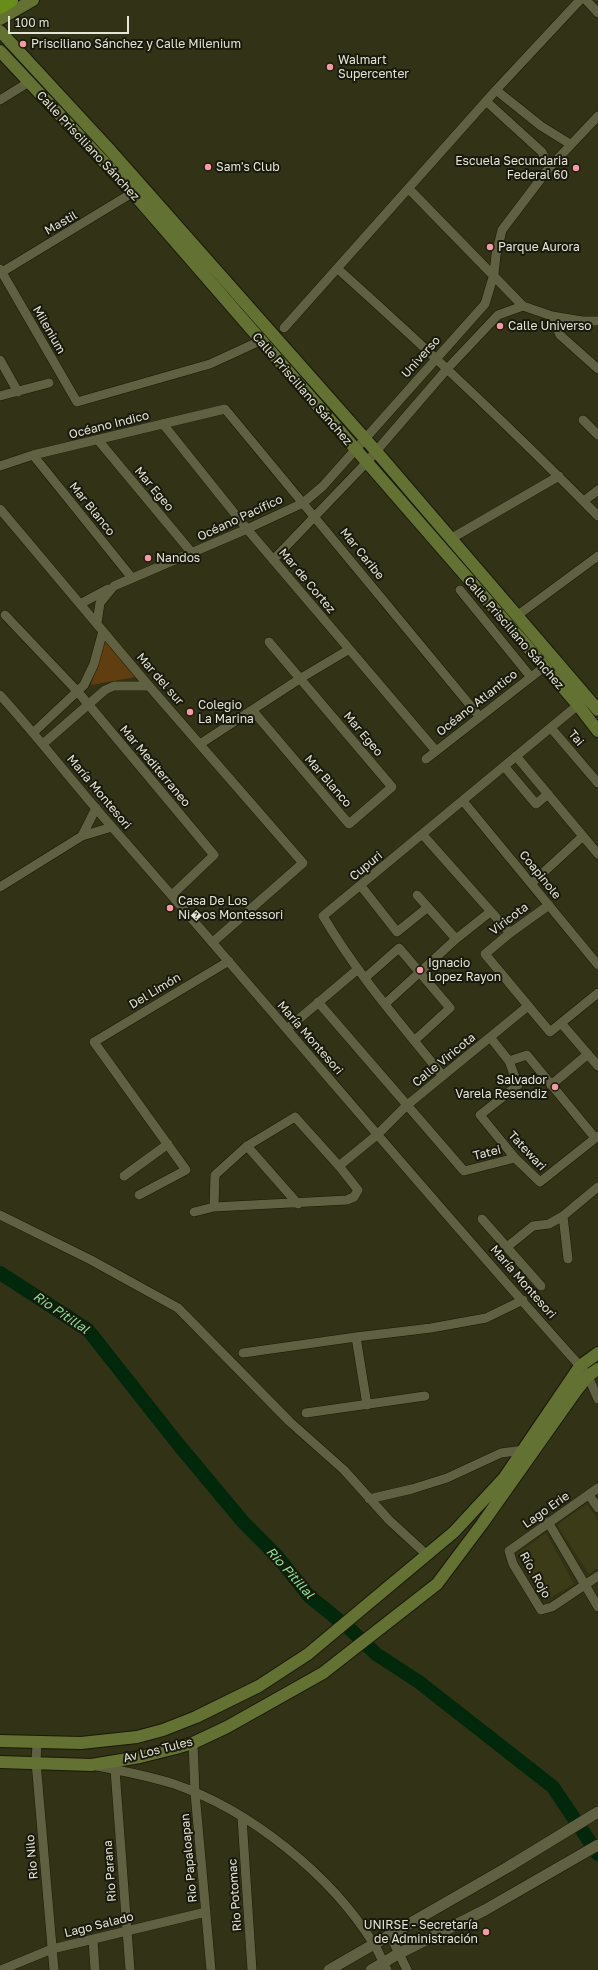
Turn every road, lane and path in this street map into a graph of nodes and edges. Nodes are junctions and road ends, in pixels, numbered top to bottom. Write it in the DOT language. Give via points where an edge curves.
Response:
graph roads {
  1 [pos="11,0"];
  2 [pos="33,0"];
  3 [pos="580,0"];
  4 [pos="586,0"];
  5 [pos="0,7"];
  6 [pos="598,13"];
  7 [pos="0,19"];
  8 [pos="0,31"];
  9 [pos="0,51"];
  10 [pos="29,82"];
  11 [pos="496,90"];
  12 [pos="0,100"];
  13 [pos="487,102"];
  14 [pos="598,116"];
  15 [pos="570,144"];
  16 [pos="549,168"];
  17 [pos="409,189"];
  18 [pos="138,190"];
  19 [pos="338,269"];
  20 [pos="1,271"];
  21 [pos="494,274"];
  22 [pos="485,304"];
  23 [pos="523,306"];
  24 [pos="498,315"];
  25 [pos="552,316"];
  26 [pos="598,321"];
  27 [pos="284,328"];
  28 [pos="260,341"];
  29 [pos="435,359"];
  30 [pos="0,360"];
  31 [pos="447,369"];
  32 [pos="598,369"];
  33 [pos="49,383"];
  34 [pos="18,392"];
  35 [pos="0,396"];
  36 [pos="225,409"];
  37 [pos="583,420"];
  38 [pos="163,424"];
  39 [pos="598,435"];
  40 [pos="364,439"];
  41 [pos="98,440"];
  42 [pos="355,450"];
  43 [pos="375,450"];
  44 [pos="33,455"];
  45 [pos="366,463"];
  46 [pos="0,466"];
  47 [pos="559,476"];
  48 [pos="598,490"];
  49 [pos="584,502"];
  50 [pos="303,503"];
  51 [pos="0,509"];
  52 [pos="315,516"];
  53 [pos="598,516"];
  54 [pos="247,529"];
  55 [pos="452,538"];
  56 [pos="192,553"];
  57 [pos="598,556"];
  58 [pos="273,560"];
  59 [pos="132,578"];
  60 [pos="114,586"];
  61 [pos="460,590"];
  62 [pos="80,604"];
  63 [pos="5,615"];
  64 [pos="518,615"];
  65 [pos="97,623"];
  66 [pos="102,631"];
  67 [pos="270,642"];
  68 [pos="348,650"];
  69 [pos="544,667"];
  70 [pos="530,676"];
  71 [pos="301,678"];
  72 [pos="149,686"];
  73 [pos="78,692"];
  74 [pos="0,695"];
  75 [pos="88,704"];
  76 [pos="578,706"];
  77 [pos="598,710"];
  78 [pos="253,711"];
  79 [pos="479,716"];
  80 [pos="551,728"];
  81 [pos="598,731"];
  82 [pos="34,732"];
  83 [pos="44,744"];
  84 [pos="200,744"];
  85 [pos="436,751"];
  86 [pos="516,756"];
  87 [pos="426,759"];
  88 [pos="504,766"];
  89 [pos="598,783"];
  90 [pos="392,787"];
  91 [pos="548,794"];
  92 [pos="463,800"];
  93 [pos="96,808"];
  94 [pos="112,827"];
  95 [pos="423,835"];
  96 [pos="82,836"];
  97 [pos="583,836"];
  98 [pos="598,854"];
  99 [pos="532,883"];
  100 [pos="361,886"];
  101 [pos="0,887"];
  102 [pos="172,894"];
  103 [pos="417,894"];
  104 [pos="549,905"];
  105 [pos="428,908"];
  106 [pos="490,912"];
  107 [pos="510,933"];
  108 [pos="456,939"];
  109 [pos="213,942"];
  110 [pos="594,953"];
  111 [pos="229,961"];
  112 [pos="598,965"];
  113 [pos="358,969"];
  114 [pos="419,973"];
  115 [pos="365,978"];
  116 [pos="598,993"];
  117 [pos="318,1002"];
  118 [pos="385,1004"];
  119 [pos="528,1006"];
  120 [pos="561,1023"];
  121 [pos="287,1029"];
  122 [pos="490,1037"];
  123 [pos="414,1040"];
  124 [pos="588,1054"];
  125 [pos="509,1061"];
  126 [pos="598,1066"];
  127 [pos="443,1076"];
  128 [pos="551,1085"];
  129 [pos="406,1106"];
  130 [pos="378,1134"];
  131 [pos="596,1137"];
  132 [pos="168,1144"];
  133 [pos="247,1146"];
  134 [pos="515,1158"];
  135 [pos="339,1166"];
  136 [pos="124,1176"];
  137 [pos="598,1187"];
  138 [pos="139,1195"];
  139 [pos="298,1204"];
  140 [pos="214,1207"];
  141 [pos="194,1212"];
  142 [pos="0,1215"];
  143 [pos="563,1216"];
  144 [pos="482,1219"];
  145 [pos="507,1247"];
  146 [pos="568,1259"];
  147 [pos="541,1286"];
  148 [pos="523,1300"];
  149 [pos="356,1337"];
  150 [pos="243,1353"];
  151 [pos="598,1353"];
  152 [pos="580,1366"];
  153 [pos="598,1369"];
  154 [pos="588,1376"];
  155 [pos="426,1396"];
  156 [pos="598,1399"];
  157 [pos="367,1405"];
  158 [pos="306,1413"];
  159 [pos="524,1450"];
  160 [pos="598,1488"];
  161 [pos="589,1494"];
  162 [pos="369,1499"];
  163 [pos="598,1508"];
  164 [pos="548,1522"];
  165 [pos="509,1551"];
  166 [pos="423,1558"];
  167 [pos="598,1576"];
  168 [pos="585,1585"];
  169 [pos="598,1607"];
  170 [pos="0,1741"];
  171 [pos="37,1742"];
  172 [pos="193,1743"];
  173 [pos="0,1762"];
  174 [pos="36,1762"];
  175 [pos="91,1765"];
  176 [pos="115,1770"];
  177 [pos="195,1793"];
  178 [pos="598,1812"];
  179 [pos="242,1818"];
  180 [pos="598,1845"];
  181 [pos="206,1912"];
  182 [pos="126,1931"];
  183 [pos="390,1935"];
  184 [pos="93,1939"];
  185 [pos="374,1943"];
  186 [pos="52,1949"];
  187 [pos="398,1954"];
  188 [pos="385,1966"];
  189 [pos="1,1970"];
  190 [pos="54,1970"];
  191 [pos="95,1970"];
  192 [pos="130,1970"];
  193 [pos="211,1970"];
  194 [pos="252,1970"];
  195 [pos="329,1970"];
  196 [pos="371,1970"];
  197 [pos="407,1970"];
  1 -- 5 [label="highway"];
  2 -- 7 [label="main road"];
  3 -- 11 [label="street"];
  4 -- 6 [label="street"];
  8 -- 18 [label="main road, Calle Prisciliano Sánchez"];
  9 -- 10 [label="main road, Calle Prisciliano Sánchez"];
  10 -- 12 [label="street"];
  10 -- 18 [label="main road, Calle Prisciliano Sánchez"];
  11 -- 13 [label="street"];
  11 -- 15 [label="street" via="541,126"];
  13 -- 16 [label="street" via="542,152"];
  13 -- 17 [label="street"];
  14 -- 15 [label="street, Universo"];
  15 -- 16 [label="street, Universo"];
  16 -- 21 [label="street, Universo" via="502,230"];
  17 -- 19 [label="street"];
  17 -- 21 [label="street"];
  18 -- 20 [label="street, Mastil"];
  18 -- 28 [label="main road, Calle Prisciliano Sánchez"];
  18 -- 40 [label="main road, Calle Prisciliano Sánchez"];
  19 -- 27 [label="street"];
  19 -- 29 [label="street"];
  20 -- 28 [label="street, Milenium" via="77,402 210,364"];
  21 -- 22 [label="street, Universo"];
  21 -- 23 [label="street"];
  22 -- 24 [label="street"];
  22 -- 29 [label="street, Universo"];
  23 -- 24 [label="street"];
  23 -- 25 [label="street"];
  24 -- 31 [label="street"];
  25 -- 26 [label="street"];
  25 -- 32 [label="street" via="560,335"];
  28 -- 42 [label="main road, Calle Prisciliano Sánchez"];
  29 -- 31 [label="street"];
  29 -- 40 [label="street, Universo"];
  30 -- 34 [label="street"];
  31 -- 43 [label="street"];
  31 -- 47 [label="street"];
  33 -- 34 [label="street"];
  34 -- 35 [label="street"];
  36 -- 38 [label="street, Océano Indico"];
  36 -- 50 [label="street, Mar Caribe"];
  37 -- 39 [label="street"];
  38 -- 41 [label="street, Océano Indico"];
  38 -- 54 [label="street, Mar de Cortez"];
  40 -- 42 [label="street, Universo"];
  40 -- 43 [label="main road, Calle Prisciliano Sánchez"];
  41 -- 44 [label="street, Océano Indico"];
  41 -- 56 [label="street, Mar Egeo"];
  42 -- 45 [label="main road, Calle Prisciliano Sánchez"];
  42 -- 50 [label="street, Océano Pacífico" via="323,486"];
  43 -- 45 [label="street"];
  43 -- 55 [label="main road, Calle Prisciliano Sánchez"];
  44 -- 46 [label="street, Océano Indico"];
  44 -- 59 [label="street, Mar Blanco"];
  45 -- 52 [label="street"];
  45 -- 69 [label="main road, Calle Prisciliano Sánchez"];
  47 -- 49 [label="street"];
  47 -- 55 [label="street"];
  48 -- 49 [label="street"];
  49 -- 53 [label="street"];
  50 -- 52 [label="street, Mar Caribe"];
  50 -- 54 [label="street, Océano Pacífico"];
  51 -- 62 [label="street, Mar del sur"];
  52 -- 58 [label="street"];
  52 -- 79 [label="street, Mar Caribe"];
  54 -- 56 [label="street, Océano Pacífico"];
  54 -- 58 [label="street, Mar de Cortez"];
  55 -- 64 [label="main road, Calle Prisciliano Sánchez"];
  56 -- 59 [label="street, Océano Pacífico"];
  57 -- 64 [label="street"];
  58 -- 68 [label="street, Mar de Cortez"];
  59 -- 60 [label="street, Océano Pacífico"];
  60 -- 62 [label="street"];
  60 -- 65 [label="street, Océano Pacífico" via="100,602"];
  61 -- 70 [label="street"];
  62 -- 65 [label="street, Mar del sur"];
  63 -- 73 [label="street, Mar Mediterraneo"];
  64 -- 77 [label="main road, Calle Prisciliano Sánchez"];
  65 -- 66 [label="street, Mar del sur"];
  66 -- 72 [label="street, Mar del sur"];
  66 -- 73 [label="street" via="94,664"];
  67 -- 71 [label="street, Mar Egeo"];
  68 -- 71 [label="street"];
  68 -- 85 [label="street, Mar de Cortez"];
  69 -- 70 [label="street, Océano Atlantico"];
  69 -- 76 [label="main road, Calle Prisciliano Sánchez"];
  70 -- 79 [label="street, Océano Atlantico"];
  71 -- 78 [label="street"];
  71 -- 90 [label="street, Mar Egeo"];
  72 -- 75 [label="street" via="114,686"];
  72 -- 84 [label="street, Mar del sur"];
  73 -- 75 [label="street, Mar Mediterraneo"];
  73 -- 82 [label="street"];
  74 -- 82 [label="street, María Montesori"];
  75 -- 83 [label="street"];
  75 -- 102 [label="street, Mar Mediterraneo" via="214,855"];
  76 -- 80 [label="street, Cupuri"];
  76 -- 81 [label="main road, Calle Prisciliano Sánchez"];
  78 -- 84 [label="street"];
  78 -- 90 [label="street, Mar Blanco" via="349,824"];
  79 -- 85 [label="street, Océano Atlantico"];
  80 -- 86 [label="street, Cupuri"];
  80 -- 89 [label="street, Tai"];
  82 -- 83 [label="street, María Montesori"];
  83 -- 93 [label="street, María Montesori"];
  84 -- 109 [label="street, Mar del sur" via="303,863"];
  85 -- 87 [label="street, Océano Atlantico"];
  86 -- 88 [label="street, Cupuri"];
  86 -- 91 [label="street"];
  88 -- 91 [label="street" via="536,804"];
  88 -- 92 [label="street, Cupuri"];
  91 -- 97 [label="street"];
  92 -- 95 [label="street, Cupuri"];
  92 -- 99 [label="street, Coapinole"];
  93 -- 94 [label="street, María Montesori"];
  93 -- 96 [label="street"];
  94 -- 96 [label="street"];
  94 -- 102 [label="street, María Montesori"];
  95 -- 100 [label="street, Cupuri"];
  95 -- 106 [label="street"];
  96 -- 101 [label="street"];
  97 -- 98 [label="street"];
  97 -- 99 [label="street"];
  99 -- 104 [label="street, Coapinole"];
  100 -- 105 [label="street" via="397,932"];
  100 -- 113 [label="street, Cupuri" via="323,916 337,941"];
  102 -- 109 [label="street, María Montesori"];
  103 -- 105 [label="street"];
  104 -- 107 [label="street, Viricota"];
  104 -- 110 [label="street, Coapinole"];
  105 -- 108 [label="street"];
  106 -- 107 [label="street"];
  106 -- 108 [label="street"];
  107 -- 119 [label="street, Viricota" via="485,954"];
  108 -- 114 [label="street"];
  109 -- 111 [label="street, María Montesori"];
  110 -- 112 [label="street, Coapinole"];
  111 -- 121 [label="street, María Montesori"];
  111 -- 132 [label="street, Del Limón" via="94,1042"];
  113 -- 115 [label="street, Cupuri"];
  113 -- 117 [label="street"];
  114 -- 115 [label="street" via="399,948"];
  114 -- 118 [label="street"];
  114 -- 123 [label="street" via="450,1008"];
  115 -- 118 [label="street, Cupuri"];
  116 -- 120 [label="street"];
  117 -- 121 [label="street"];
  117 -- 129 [label="street"];
  118 -- 123 [label="street, Cupuri"];
  119 -- 120 [label="street" via="550,1032"];
  119 -- 122 [label="street, Calle Viricota"];
  120 -- 124 [label="street"];
  121 -- 130 [label="street, María Montesori"];
  122 -- 125 [label="street"];
  122 -- 127 [label="street, Calle Viricota"];
  123 -- 127 [label="street, Cupuri"];
  124 -- 126 [label="street"];
  124 -- 128 [label="street"];
  125 -- 128 [label="street" via="527,1055"];
  125 -- 134 [label="street, Tatewari" via="518,1085 480,1115"];
  127 -- 129 [label="street, Calle Viricota"];
  128 -- 131 [label="street"];
  129 -- 130 [label="street, Calle Viricota"];
  129 -- 134 [label="street, Tatei" via="464,1171"];
  130 -- 135 [label="street, Calle Viricota"];
  130 -- 148 [label="street, María Montesori"];
  131 -- 134 [label="street, Tatewari" via="540,1182"];
  132 -- 136 [label="street"];
  132 -- 138 [label="street" via="186,1170"];
  133 -- 135 [label="street" via="295,1117"];
  133 -- 139 [label="street"];
  133 -- 140 [label="street" via="215,1175"];
  135 -- 139 [label="street" via="358,1190 354,1197 347,1200"];
  137 -- 143 [label="street"];
  139 -- 140 [label="street"];
  140 -- 141 [label="street"];
  142 -- 162 [label="street" via="91,1260 178,1308 290,1422 344,1470"];
  143 -- 145 [label="street" via="549,1224 533,1226"];
  143 -- 146 [label="street"];
  144 -- 145 [label="street"];
  145 -- 147 [label="street"];
  148 -- 149 [label="street" via="486,1318"];
  148 -- 152 [label="street, María Montesori"];
  149 -- 150 [label="street"];
  149 -- 157 [label="street"];
  151 -- 152 [label="main road"];
  152 -- 154 [label="street, María Montesori"];
  152 -- 159 [label="main road, Av Los Tules"];
  153 -- 154 [label="main road, Av Los Tules"];
  154 -- 156 [label="street, María Montesori"];
  154 -- 172 [label="main road, Av Los Tules" via="437,1584 328,1669 256,1712"];
  155 -- 157 [label="street"];
  157 -- 158 [label="street"];
  159 -- 162 [label="street" via="501,1453 447,1478"];
  159 -- 166 [label="main road, Av Los Tules" via="504,1478 454,1532"];
  160 -- 161 [label="street, Lago Erie"];
  161 -- 163 [label="street"];
  161 -- 164 [label="street, Lago Erie"];
  162 -- 166 [label="street"];
  164 -- 165 [label="street, Lago Erie"];
  164 -- 168 [label="street"];
  165 -- 168 [label="street, Río. Rojo" via="513,1564 541,1610 552,1607"];
  166 -- 171 [label="main road, Av Los Tules" via="308,1654 226,1704 163,1730 137,1737 81,1743"];
  167 -- 168 [label="street"];
  168 -- 169 [label="street"];
  170 -- 171 [label="main road, Av Los Tules"];
  171 -- 174 [label="street, Rio Nilo"];
  172 -- 175 [label="main road, Av Los Tules" via="140,1757"];
  172 -- 177 [label="street, Rio Papaloapan"];
  173 -- 174 [label="main road, Av Los Tules"];
  174 -- 175 [label="main road, Av Los Tules"];
  174 -- 186 [label="street, Rio Nilo"];
  175 -- 176 [label="street"];
  176 -- 177 [label="street" via="174,1784"];
  176 -- 182 [label="street, Rio Parana"];
  177 -- 179 [label="street"];
  177 -- 181 [label="street, Rio Papaloapan"];
  178 -- 183 [label="street" via="508,1868"];
  179 -- 185 [label="street" via="290,1850 322,1879"];
  179 -- 194 [label="street, Rio Potomac"];
  180 -- 187 [label="street" via="485,1910"];
  181 -- 182 [label="street, Lago Salado"];
  181 -- 193 [label="street, Rio Papaloapan"];
  182 -- 184 [label="street, Lago Salado"];
  182 -- 192 [label="street, Rio Parana"];
  183 -- 185 [label="street"];
  183 -- 187 [label="street"];
  184 -- 186 [label="street, Lago Salado"];
  184 -- 191 [label="street"];
  185 -- 188 [label="street"];
  185 -- 195 [label="street"];
  186 -- 189 [label="street, Lago Salado"];
  186 -- 190 [label="street, Rio Nilo"];
  187 -- 188 [label="street"];
  187 -- 197 [label="street"];
  188 -- 196 [label="street"];
}
